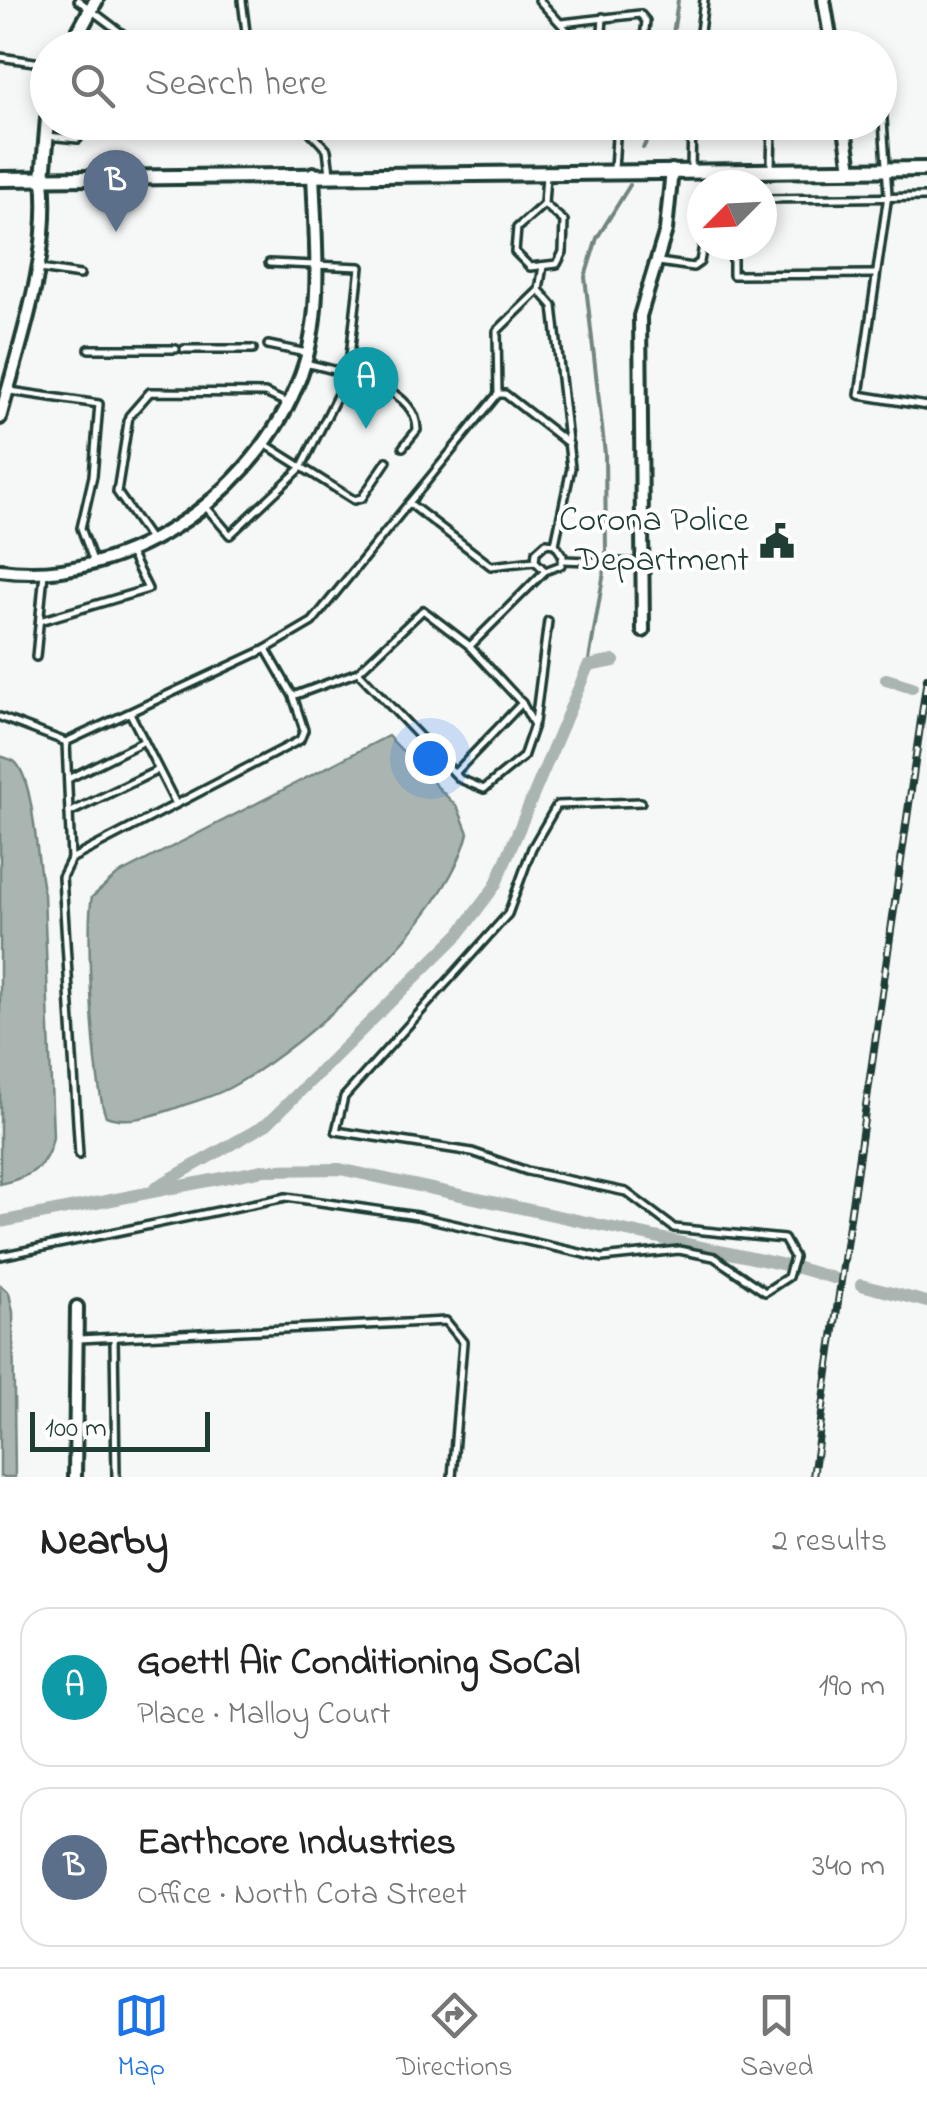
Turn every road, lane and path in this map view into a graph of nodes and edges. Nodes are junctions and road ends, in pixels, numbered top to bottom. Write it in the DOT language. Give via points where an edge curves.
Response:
graph roads {
  1 [pos="78,0"];
  2 [pos="242,0"];
  3 [pos="540,0"];
  4 [pos="704,0"];
  5 [pos="824,0"];
  6 [pos="94,4"];
  7 [pos="603,17"];
  8 [pos="562,22"];
  9 [pos="82,30"];
  10 [pos="122,30"];
  11 [pos="246,30"];
  12 [pos="568,30"];
  13 [pos="602,30"];
  14 [pos="644,30"];
  15 [pos="700,30"];
  16 [pos="829,30"];
  17 [pos="0,57"];
  18 [pos="30,61"];
  19 [pos="44,140"];
  20 [pos="318,140"];
  21 [pos="616,140"];
  22 [pos="692,140"];
  23 [pos="772,140"];
  24 [pos="847,140"];
  25 [pos="885,140"];
  26 [pos="927,168"];
  27 [pos="851,169"];
  28 [pos="672,170"];
  29 [pos="687,170"];
  30 [pos="691,170"];
  31 [pos="771,170"];
  32 [pos="888,170"];
  33 [pos="614,172"];
  34 [pos="314,173"];
  35 [pos="330,173"];
  36 [pos="546,175"];
  37 [pos="0,179"];
  38 [pos="42,179"];
  39 [pos="888,195"];
  40 [pos="927,196"];
  41 [pos="777,199"];
  42 [pos="544,204"];
  43 [pos="700,260"];
  44 [pos="734,260"];
  45 [pos="656,262"];
  46 [pos="270,264"];
  47 [pos="315,264"];
  48 [pos="542,266"];
  49 [pos="37,269"];
  50 [pos="877,274"];
  51 [pos="80,275"];
  52 [pos="539,290"];
  53 [pos="268,345"];
  54 [pos="253,349"];
  55 [pos="89,350"];
  56 [pos="306,358"];
  57 [pos="348,374"];
  58 [pos="7,391"];
  59 [pos="498,394"];
  60 [pos="288,404"];
  61 [pos="927,406"];
  62 [pos="0,418"];
  63 [pos="265,444"];
  64 [pos="569,444"];
  65 [pos="403,447"];
  66 [pos="387,461"];
  67 [pos="302,468"];
  68 [pos="410,503"];
  69 [pos="204,504"];
  70 [pos="151,540"];
  71 [pos="555,544"];
  72 [pos="130,552"];
  73 [pos="563,560"];
  74 [pos="536,561"];
  75 [pos="94,564"];
  76 [pos="642,564"];
  77 [pos="0,570"];
  78 [pos="545,571"];
  79 [pos="44,573"];
  80 [pos="40,621"];
  81 [pos="548,621"];
  82 [pos="643,631"];
  83 [pos="470,646"];
  84 [pos="266,649"];
  85 [pos="36,656"];
  86 [pos="358,672"];
  87 [pos="292,696"];
  88 [pos="522,703"];
  89 [pos="130,713"];
  90 [pos="0,716"];
  91 [pos="534,725"];
  92 [pos="144,741"];
  93 [pos="66,742"];
  94 [pos="158,770"];
  95 [pos="455,773"];
  96 [pos="68,778"];
  97 [pos="641,802"];
  98 [pos="176,804"];
  99 [pos="69,814"];
  100 [pos="71,859"];
  101 [pos="78,1155"];
  102 [pos="0,1256"];
  103 [pos="77,1307"];
  104 [pos="114,1338"];
  105 [pos="76,1339"];
  106 [pos="74,1477"];
  107 [pos="116,1477"];
  108 [pos="452,1477"];
  1 -- 6 [label="lane"];
  2 -- 11 [label="lane"];
  3 -- 8 [label="lane"];
  4 -- 15 [label="lane"];
  5 -- 16 [label="street"];
  6 -- 9 [label="street"];
  6 -- 10 [label="lane"];
  7 -- 8 [label="lane"];
  7 -- 13 [label="lane"];
  7 -- 14 [label="lane" via="644,16"];
  8 -- 12 [label="lane"];
  17 -- 18 [label="lane"];
  19 -- 38 [label="street"];
  20 -- 35 [label="lane"];
  21 -- 33 [label="lane"];
  22 -- 30 [label="lane"];
  23 -- 31 [label="lane"];
  24 -- 27 [label="street"];
  25 -- 32 [label="lane"];
  26 -- 32 [label="street"];
  27 -- 31 [label="street"];
  27 -- 32 [label="street"];
  28 -- 29 [label="street"];
  28 -- 33 [label="street"];
  28 -- 45 [label="street"];
  32 -- 39 [label="lane"];
  33 -- 36 [label="street"];
  34 -- 35 [label="street"];
  34 -- 38 [label="street"];
  34 -- 47 [label="street"];
  35 -- 36 [label="street"];
  36 -- 42 [label="lane"];
  37 -- 38 [label="street"];
  38 -- 49 [label="street"];
  39 -- 40 [label="lane"];
  39 -- 41 [label="lane"];
  39 -- 50 [label="lane"];
  42 -- 48 [label="lane" via="564,221 563,252 557,264"];
  42 -- 48 [label="lane" via="518,228 515,252 530,268"];
  43 -- 45 [label="lane" via="693,267"];
  44 -- 50 [label="lane" via="734,275"];
  45 -- 76 [label="street" via="640,316"];
  46 -- 47 [label="lane"];
  47 -- 56 [label="street"];
  47 -- 57 [label="lane" via="360,268"];
  48 -- 52 [label="lane"];
  49 -- 51 [label="lane"];
  49 -- 58 [label="street"];
  50 -- 61 [label="lane" via="860,396"];
  52 -- 59 [label="lane" via="497,331"];
  52 -- 64 [label="lane" via="553,306"];
  53 -- 56 [label="lane"];
  54 -- 55 [label="lane"];
  56 -- 57 [label="lane"];
  56 -- 60 [label="street"];
  57 -- 65 [label="lane" via="410,403 417,430"];
  57 -- 67 [label="lane"];
  58 -- 62 [label="street"];
  58 -- 75 [label="lane" via="99,404 81,528"];
  59 -- 64 [label="lane"];
  59 -- 68 [label="lane"];
  60 -- 63 [label="street"];
  60 -- 70 [label="lane" via="265,394 150,392 129,416 117,492"];
  63 -- 67 [label="lane"];
  63 -- 69 [label="street"];
  64 -- 71 [label="lane"];
  66 -- 67 [label="lane" via="354,500"];
  67 -- 69 [label="lane" via="230,535"];
  68 -- 74 [label="lane" via="491,566"];
  68 -- 84 [label="lane" via="312,622"];
  69 -- 70 [label="street"];
  70 -- 72 [label="street"];
  71 -- 73 [label="lane"];
  71 -- 74 [label="lane" via="539,548"];
  72 -- 75 [label="street"];
  72 -- 80 [label="lane" via="148,588"];
  73 -- 76 [label="lane"];
  73 -- 78 [label="lane"];
  74 -- 78 [label="lane"];
  75 -- 79 [label="street"];
  76 -- 82 [label="street"];
  77 -- 79 [label="street"];
  78 -- 83 [label="lane"];
  79 -- 80 [label="lane"];
  80 -- 85 [label="lane"];
  81 -- 91 [label="lane"];
  83 -- 86 [label="lane" via="423,610"];
  83 -- 88 [label="lane"];
  84 -- 87 [label="lane"];
  84 -- 89 [label="lane"];
  86 -- 87 [label="lane"];
  86 -- 95 [label="lane"];
  87 -- 98 [label="lane" via="304,730 300,740"];
  88 -- 91 [label="lane"];
  88 -- 95 [label="lane"];
  89 -- 92 [label="lane"];
  89 -- 93 [label="lane"];
  90 -- 93 [label="lane"];
  91 -- 95 [label="lane" via="524,757 484,790"];
  92 -- 94 [label="lane"];
  92 -- 96 [label="lane"];
  93 -- 96 [label="lane"];
  94 -- 98 [label="lane"];
  94 -- 99 [label="lane"];
  96 -- 99 [label="lane"];
  97 -- 102 [label="lane" via="558,806 532,848 508,914 344,1097 336,1131 472,1152 527,1172 626,1192 674,1228 784,1239 794,1256 788,1277 765,1292 714,1257 696,1253 602,1258 416,1216 286,1197"];
  98 -- 100 [label="lane"];
  99 -- 100 [label="lane"];
  100 -- 101 [label="lane" via="62,878"];
  103 -- 105 [label="street"];
  104 -- 105 [label="lane"];
  104 -- 107 [label="lane"];
  104 -- 108 [label="lane" via="446,1321 463,1342"];
  105 -- 106 [label="street"];
}
